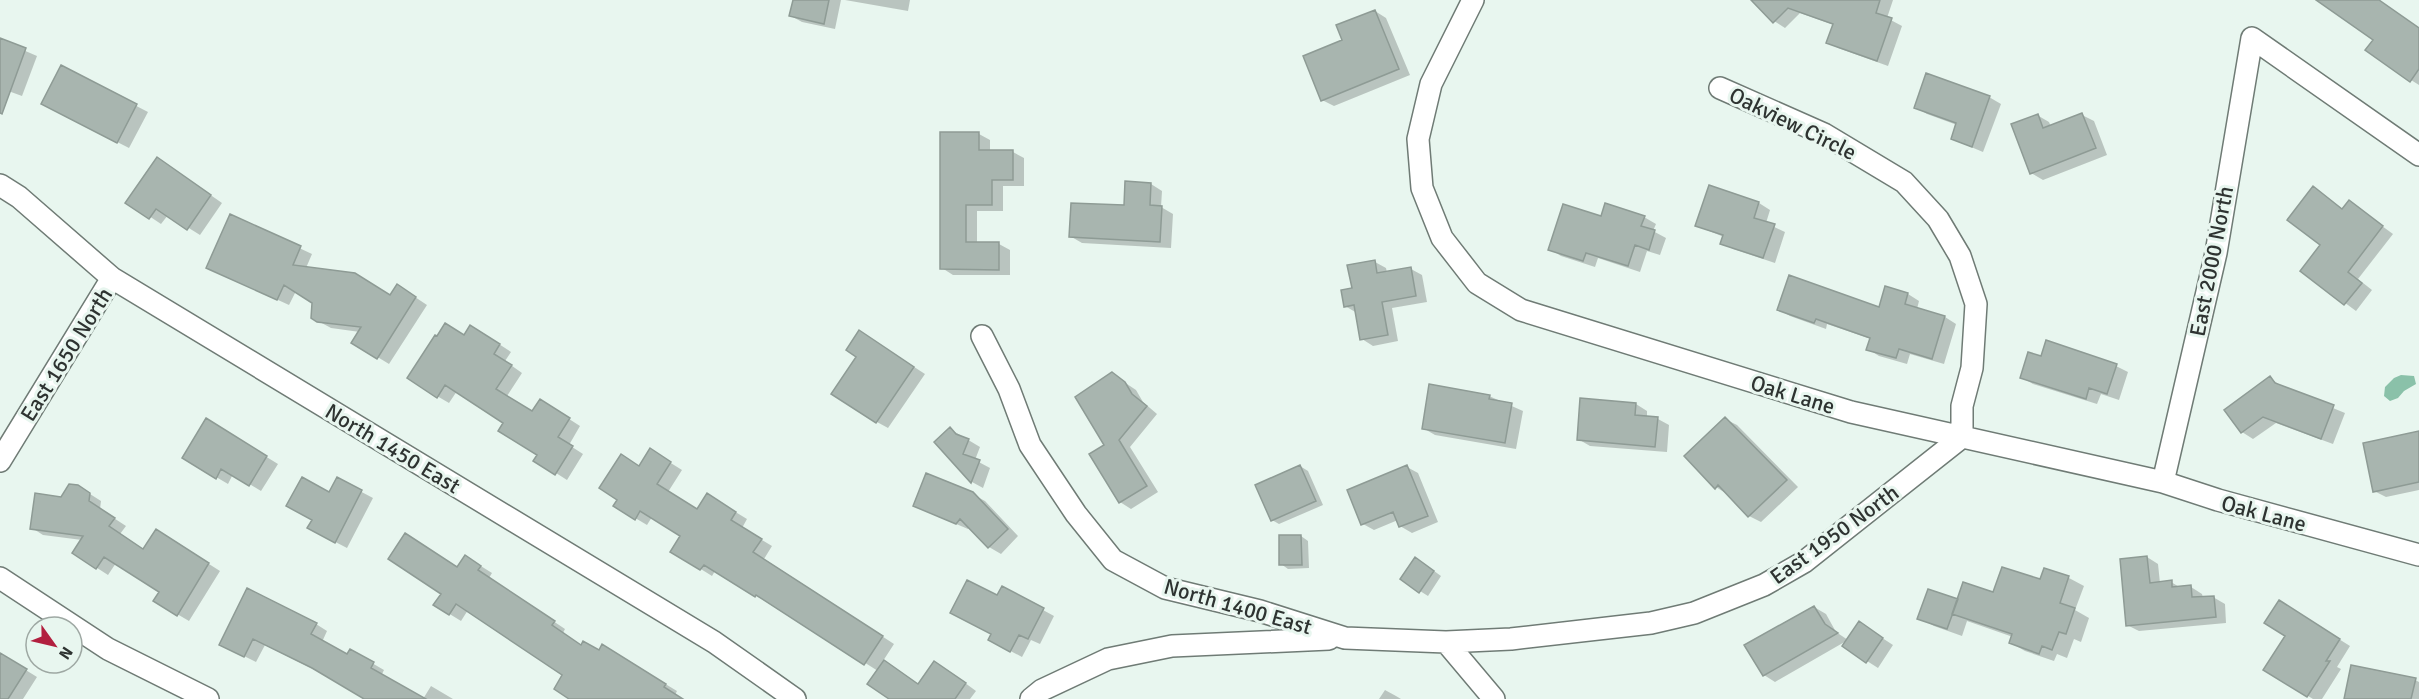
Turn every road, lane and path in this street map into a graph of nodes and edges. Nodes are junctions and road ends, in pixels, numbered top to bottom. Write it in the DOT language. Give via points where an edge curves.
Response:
graph roads {
  1 [pos="1473,0"];
  2 [pos="1720,88"];
  3 [pos="2419,155"];
  4 [pos="0,185"];
  5 [pos="112,278"];
  6 [pos="982,336"];
  7 [pos="1962,437"];
  8 [pos="0,461"];
  9 [pos="2163,482"];
  10 [pos="2419,555"];
  11 [pos="0,578"];
  12 [pos="1345,638"];
  13 [pos="1446,642"];
  14 [pos="208,699"];
  15 [pos="795,699"];
  16 [pos="1031,699"];
  17 [pos="1494,699"];
  1 -- 7 [label="street, Oak Lane" via="1431,84 1418,139 1422,188 1442,238 1477,282 1521,310 1554,321 1851,412"];
  2 -- 7 [label="street, Oakview Circle" via="1824,134 1904,183 1938,219 1960,256 1976,304 1972,368 1962,406"];
  3 -- 9 [label="street, East 2000 North" via="2252,38 2216,253"];
  4 -- 5 [label="street, North 1450 East" via="20,197"];
  5 -- 8 [label="street, East 1650 North"];
  5 -- 15 [label="street, North 1450 East" via="714,642"];
  6 -- 12 [label="street, North 1400 East" via="1009,389 1030,445 1076,514 1113,560 1165,588 1260,611"];
  7 -- 9 [label="street, Oak Lane"];
  7 -- 13 [label="street, East 1950 North" via="1804,562 1728,601 1651,623 1511,639"];
  9 -- 10 [label="street, Oak Lane"];
  11 -- 14 [label="street" via="108,649"];
  12 -- 13 [label="street, North 1400 East"];
  12 -- 16 [label="street" via="1172,646 1108,659"];
  13 -- 17 [label="street"];
}
